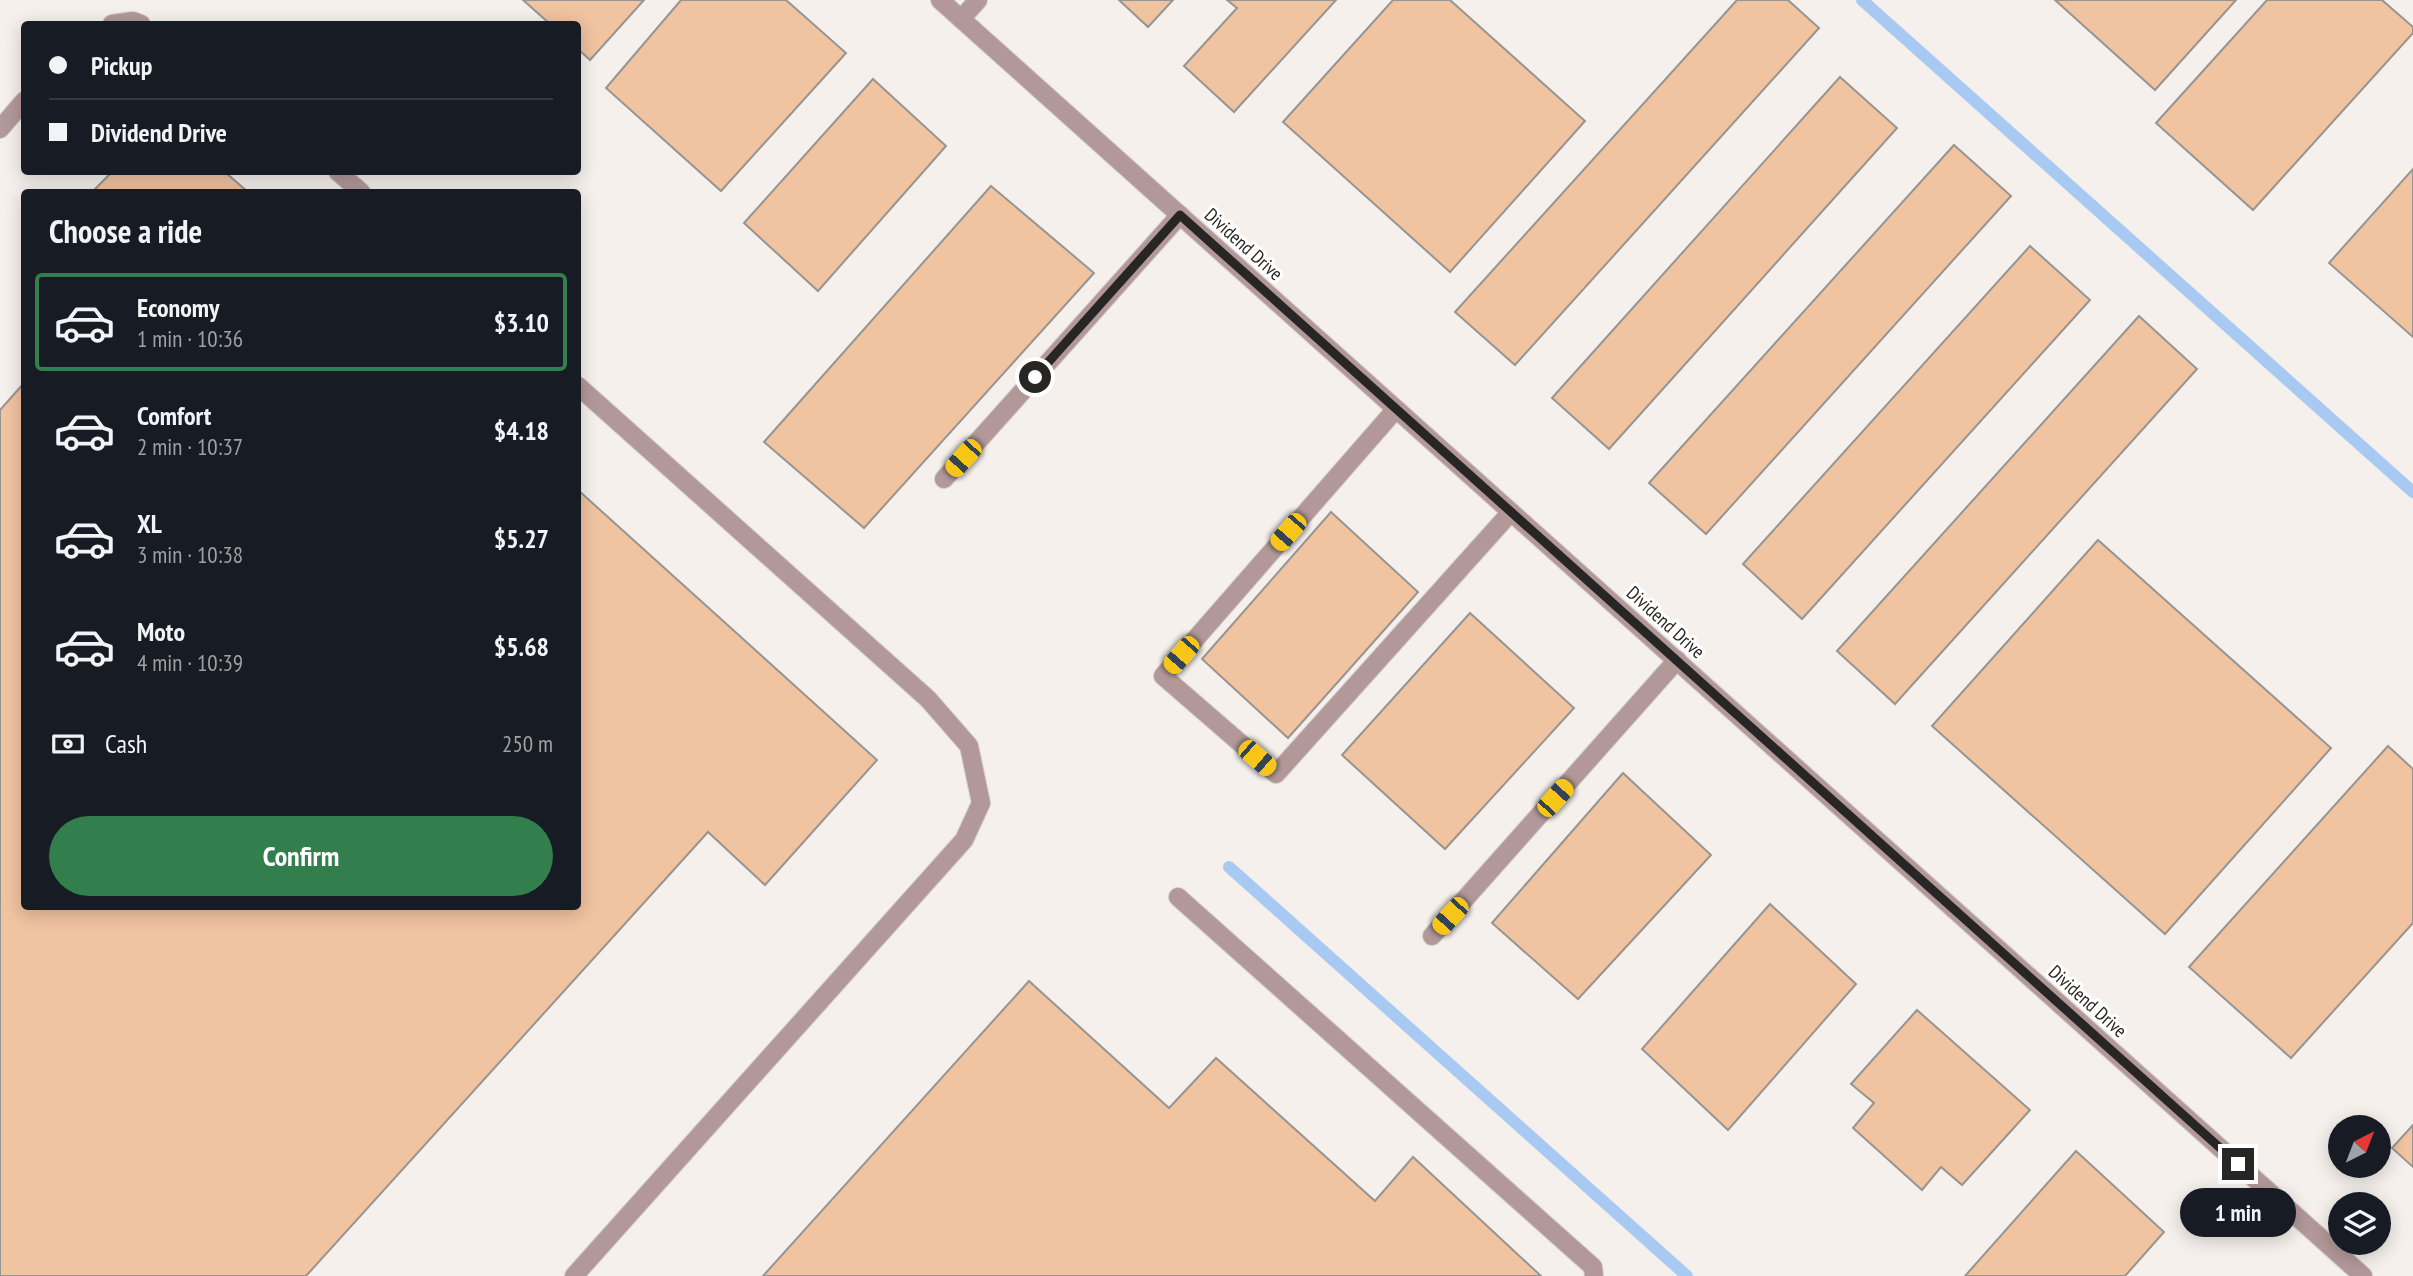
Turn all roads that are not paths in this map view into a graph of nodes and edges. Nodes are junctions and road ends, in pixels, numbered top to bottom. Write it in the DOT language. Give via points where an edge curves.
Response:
graph roads {
  1 [pos="940,0"];
  2 [pos="978,0"];
  3 [pos="961,19"];
  4 [pos="21,104"];
  5 [pos="0,129"];
  6 [pos="341,175"];
  7 [pos="358,189"];
  8 [pos="1180,215"];
  9 [pos="581,389"];
  10 [pos="1396,409"];
  11 [pos="944,479"];
  12 [pos="1511,512"];
  13 [pos="1677,660"];
  14 [pos="1178,897"];
  15 [pos="1432,936"];
  16 [pos="574,1276"];
  17 [pos="1594,1276"];
  18 [pos="2363,1276"];
  1 -- 3 [label="street, Dividend Drive"];
  2 -- 3 [label="street"];
  3 -- 8 [label="street, Dividend Drive"];
  4 -- 5 [label="street"];
  6 -- 7 [label="street"];
  8 -- 10 [label="street, Dividend Drive"];
  8 -- 11 [label="street"];
  9 -- 16 [label="street" via="928,699 969,747 981,803 964,840"];
  10 -- 12 [label="street, Dividend Drive"];
  10 -- 12 [label="street" via="1163,676 1276,774"];
  12 -- 13 [label="street, Dividend Drive"];
  13 -- 15 [label="street"];
  13 -- 18 [label="street, Dividend Drive"];
  14 -- 17 [label="street" via="1593,1267"];
}
